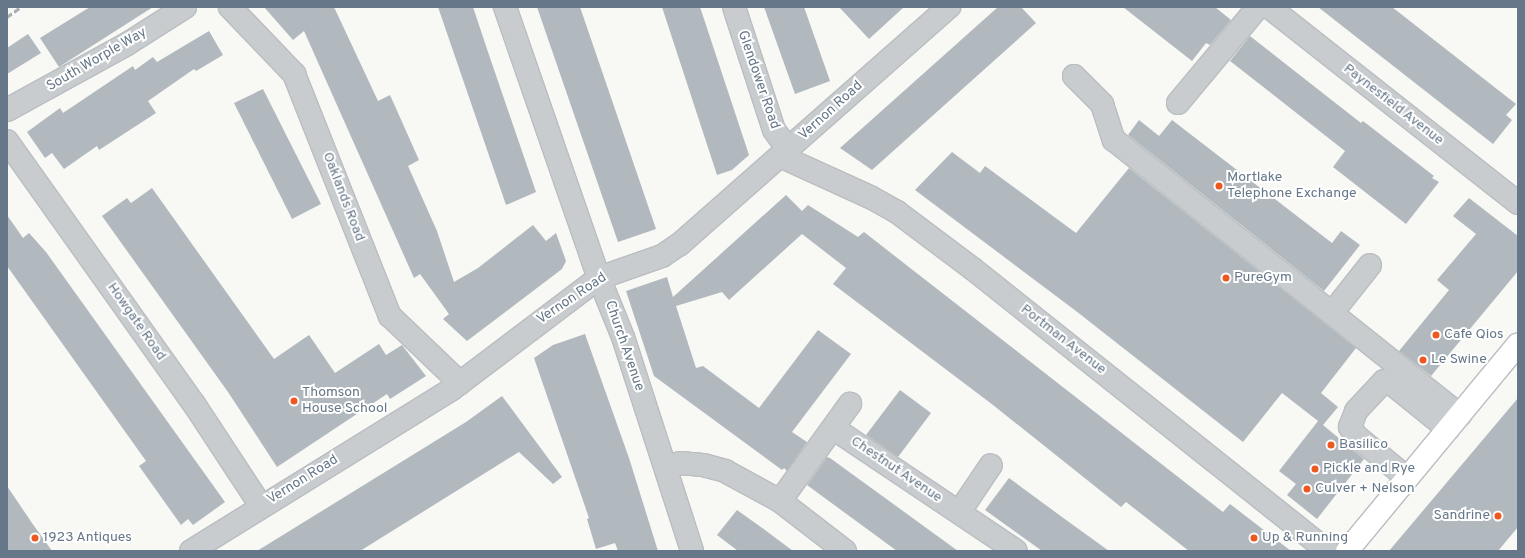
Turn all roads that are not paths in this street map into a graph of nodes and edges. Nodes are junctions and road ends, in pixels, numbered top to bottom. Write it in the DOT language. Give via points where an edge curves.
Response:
graph roads {
  1 [pos="185,7"];
  2 [pos="230,7"];
  3 [pos="505,7"];
  4 [pos="734,7"];
  5 [pos="949,7"];
  6 [pos="1258,7"];
  7 [pos="1269,7"];
  8 [pos="1074,76"];
  9 [pos="1178,103"];
  10 [pos="7,110"];
  11 [pos="7,141"];
  12 [pos="784,153"];
  13 [pos="1518,203"];
  14 [pos="1370,265"];
  15 [pos="599,278"];
  16 [pos="1332,313"];
  17 [pos="1518,344"];
  18 [pos="460,383"];
  19 [pos="850,404"];
  20 [pos="1454,422"];
  21 [pos="833,428"];
  22 [pos="991,465"];
  23 [pos="667,468"];
  24 [pos="1407,478"];
  25 [pos="780,502"];
  26 [pos="262,506"];
  27 [pos="960,511"];
  28 [pos="191,551"];
  29 [pos="692,551"];
  30 [pos="845,551"];
  31 [pos="1016,551"];
  32 [pos="1328,551"];
  33 [pos="1347,551"];
  1 -- 10 [label="street, South Worple Way" via="127,44"];
  2 -- 18 [label="street, Oaklands Road" via="294,74 390,316"];
  3 -- 15 [label="street, Church Avenue"];
  4 -- 12 [label="street, Glendower Road" via="774,130"];
  5 -- 12 [label="street, Vernon Road"];
  6 -- 9 [label="street"];
  7 -- 13 [label="street, Paynesfield Avenue"];
  8 -- 16 [label="street" via="1102,104 1114,140"];
  11 -- 26 [label="street, Howgate Road" via="194,404"];
  12 -- 15 [label="street, Vernon Road" via="680,244 662,256"];
  12 -- 32 [label="street, Portman Avenue" via="897,212 973,269"];
  14 -- 16 [label="street"];
  15 -- 18 [label="street, Vernon Road" via="536,323"];
  15 -- 23 [label="street, Church Avenue" via="623,337"];
  16 -- 20 [label="street"];
  17 -- 20 [label="highway"];
  18 -- 26 [label="street, Vernon Road"];
  19 -- 21 [label="street"];
  20 -- 24 [label="highway"];
  20 -- 24 [label="street" via="1392,384 1384,382 1356,411 1350,427 1356,436"];
  21 -- 25 [label="street"];
  21 -- 27 [label="street, Chestnut Avenue" via="934,498"];
  22 -- 27 [label="street"];
  23 -- 25 [label="street" via="680,463 703,465 724,471"];
  23 -- 29 [label="street, Church Avenue"];
  24 -- 33 [label="highway"];
  25 -- 30 [label="street"];
  26 -- 28 [label="street, Vernon Road"];
  27 -- 31 [label="street, Chestnut Avenue"];
}
